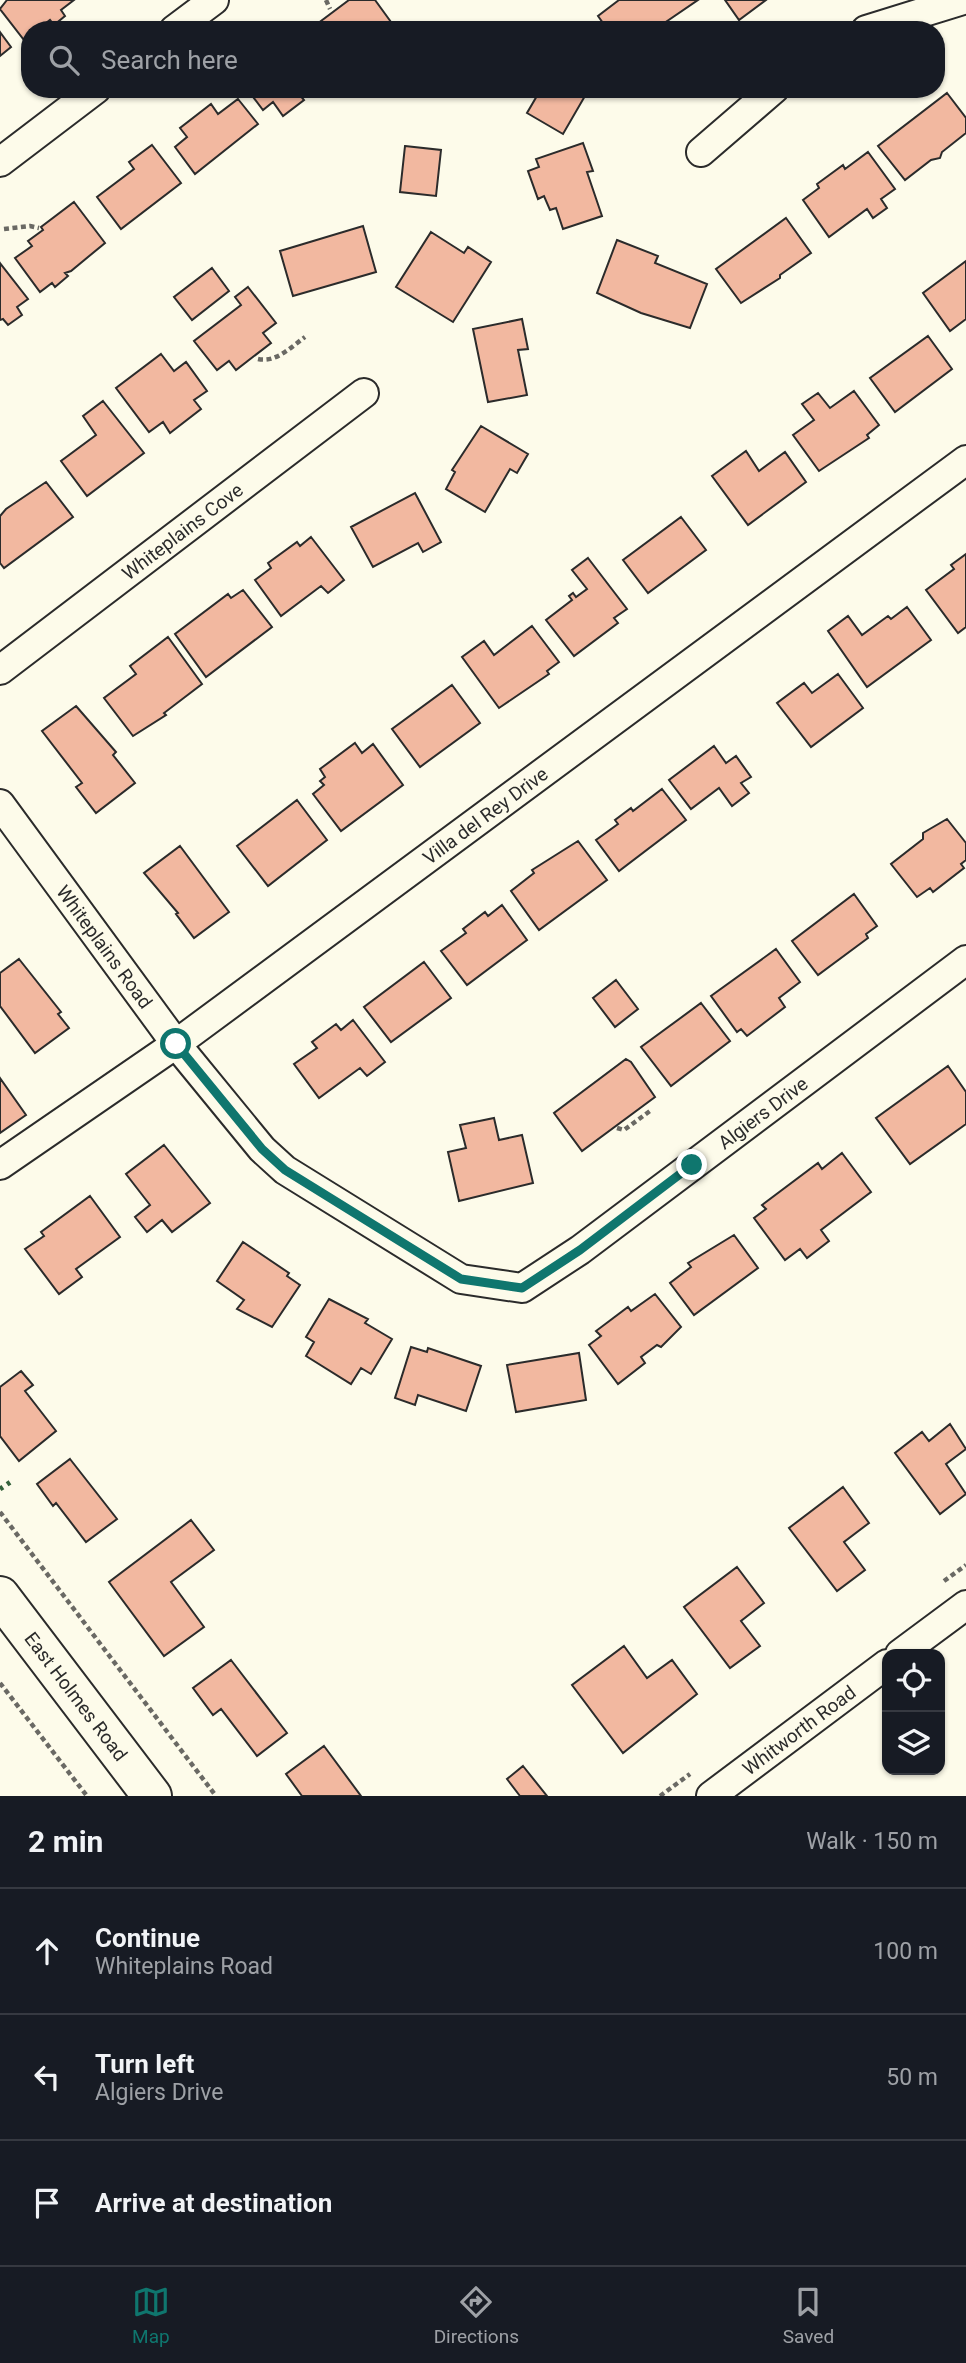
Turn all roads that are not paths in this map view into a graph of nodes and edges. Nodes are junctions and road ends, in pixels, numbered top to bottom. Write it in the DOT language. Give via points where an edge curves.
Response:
graph roads {
  1 [pos="214,0"];
  2 [pos="963,0"];
  3 [pos="186,21"];
  4 [pos="895,21"];
  5 [pos="84,98"];
  6 [pos="764,98"];
  7 [pos="701,152"];
  8 [pos="0,162"];
  9 [pos="364,393"];
  10 [pos="966,460"];
  11 [pos="0,670"];
  12 [pos="0,804"];
  13 [pos="966,960"];
  14 [pos="176,1044"];
  15 [pos="0,1165"];
  16 [pos="522,1288"];
  17 [pos="0,1596"];
  18 [pos="966,1605"];
  19 [pos="907,1649"];
  20 [pos="882,1668"];
  21 [pos="152,1796"];
  22 [pos="711,1796"];
  1 -- 3 [label="street"];
  2 -- 4 [label="street"];
  5 -- 8 [label="street"];
  6 -- 7 [label="street"];
  9 -- 11 [label="street, Whiteplains Cove"];
  10 -- 14 [label="street, Villa del Rey Drive"];
  12 -- 14 [label="street, Whiteplains Road"];
  13 -- 16 [label="street, Algiers Drive" via="580,1250"];
  14 -- 15 [label="street, Villa del Rey Drive"];
  14 -- 16 [label="street, Whiteplains Road" via="262,1149 285,1170 461,1279"];
  17 -- 21 [label="main road, East Holmes Road"];
  18 -- 19 [label="street"];
  20 -- 22 [label="street, Whitworth Road"];
}
